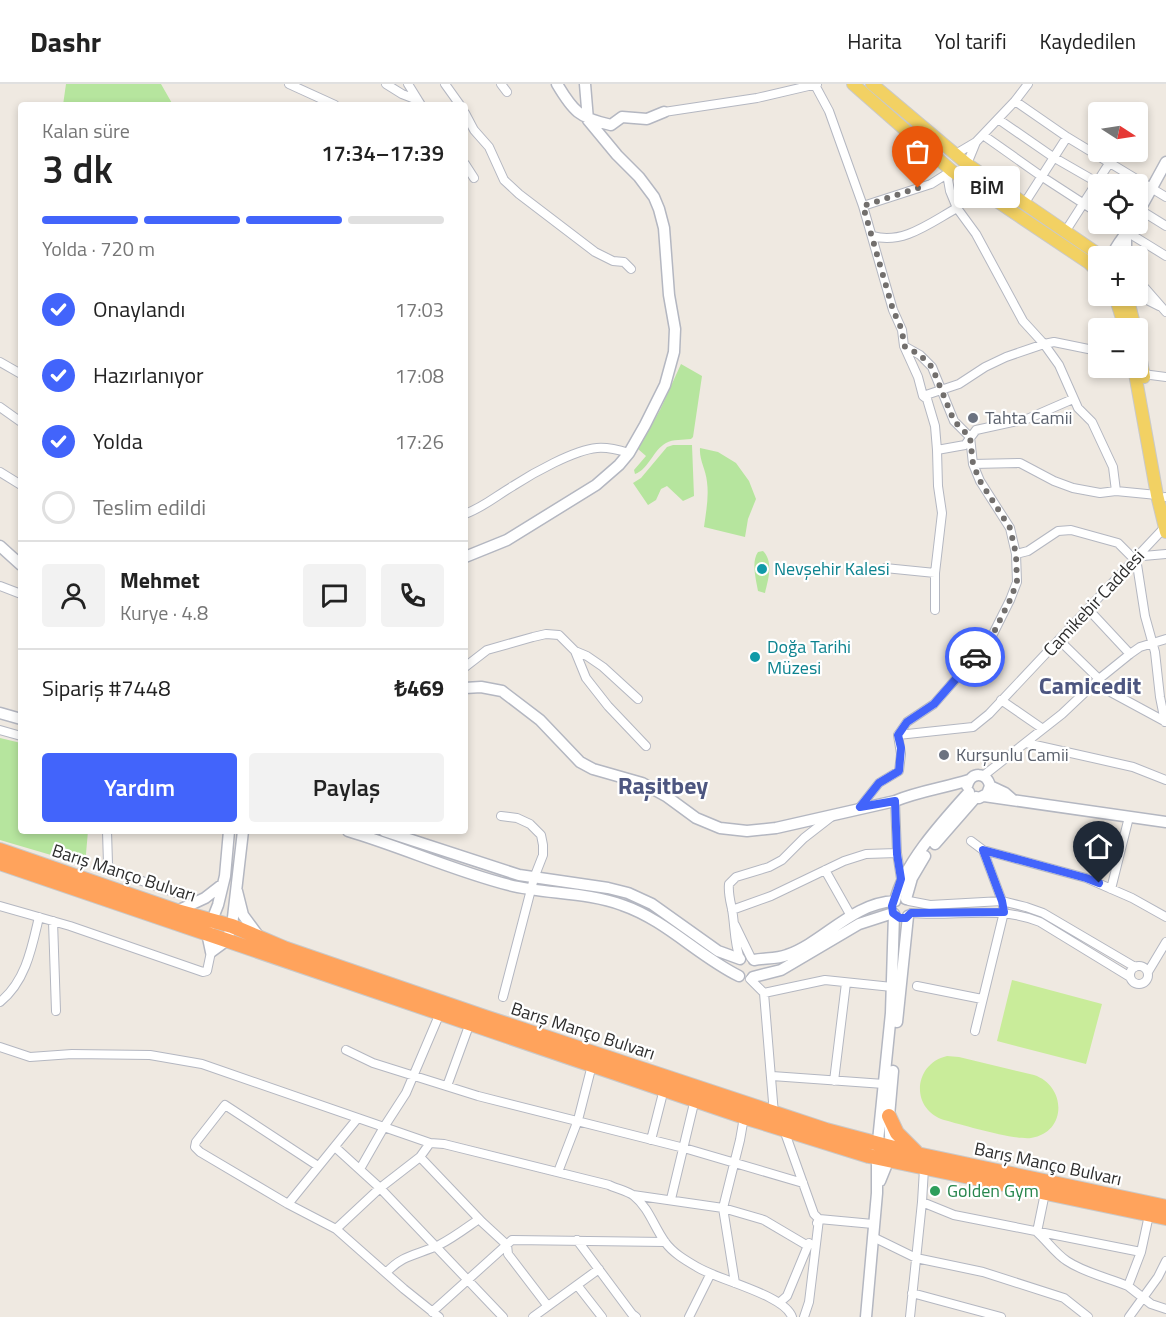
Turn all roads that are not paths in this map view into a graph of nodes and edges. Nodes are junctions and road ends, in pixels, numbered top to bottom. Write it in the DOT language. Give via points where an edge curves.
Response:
graph roads {
  1 [pos="289,84"];
  2 [pos="386,84"];
  3 [pos="408,84"];
  4 [pos="445,84"];
  5 [pos="501,84"];
  6 [pos="557,84"];
  7 [pos="585,84"];
  8 [pos="853,84"];
  9 [pos="872,84"];
  10 [pos="1028,84"];
  11 [pos="816,85"];
  12 [pos="507,92"];
  13 [pos="1015,101"];
  14 [pos="328,102"];
  15 [pos="418,102"];
  16 [pos="458,102"];
  17 [pos="664,112"];
  18 [pos="468,119"];
  19 [pos="998,119"];
  20 [pos="588,120"];
  21 [pos="983,135"];
  22 [pos="1067,137"];
  23 [pos="976,142"];
  24 [pos="1088,149"];
  25 [pos="955,155"];
  26 [pos="1053,158"];
  27 [pos="1110,162"];
  28 [pos="1166,162"];
  29 [pos="967,164"];
  30 [pos="468,169"];
  31 [pos="951,171"];
  32 [pos="1103,174"];
  33 [pos="1041,176"];
  34 [pos="1088,177"];
  35 [pos="474,178"];
  36 [pos="1151,189"];
  37 [pos="1148,194"];
  38 [pos="1088,196"];
  39 [pos="1166,197"];
  40 [pos="1083,203"];
  41 [pos="1024,204"];
  42 [pos="863,206"];
  43 [pos="1088,206"];
  44 [pos="957,208"];
  45 [pos="1148,216"];
  46 [pos="1166,226"];
  47 [pos="1065,232"];
  48 [pos="1126,234"];
  49 [pos="1133,234"];
  50 [pos="873,236"];
  51 [pos="1116,246"];
  52 [pos="1088,247"];
  53 [pos="1166,256"];
  54 [pos="1088,262"];
  55 [pos="631,269"];
  56 [pos="1148,292"];
  57 [pos="1148,301"];
  58 [pos="1163,310"];
  59 [pos="1044,344"];
  60 [pos="904,346"];
  61 [pos="1088,349"];
  62 [pos="0,362"];
  63 [pos="18,372"];
  64 [pos="1148,373"];
  65 [pos="1166,377"];
  66 [pos="1140,378"];
  67 [pos="943,390"];
  68 [pos="923,396"];
  69 [pos="1073,399"];
  70 [pos="0,407"];
  71 [pos="18,420"];
  72 [pos="970,437"];
  73 [pos="938,450"];
  74 [pos="629,453"];
  75 [pos="973,464"];
  76 [pos="0,472"];
  77 [pos="18,483"];
  78 [pos="1116,491"];
  79 [pos="1164,497"];
  80 [pos="468,513"];
  81 [pos="1165,530"];
  82 [pos="0,546"];
  83 [pos="1016,554"];
  84 [pos="1166,554"];
  85 [pos="468,556"];
  86 [pos="1136,558"];
  87 [pos="18,562"];
  88 [pos="885,568"];
  89 [pos="935,573"];
  90 [pos="0,586"];
  91 [pos="18,593"];
  92 [pos="1088,609"];
  93 [pos="935,610"];
  94 [pos="1166,639"];
  95 [pos="1059,640"];
  96 [pos="1153,642"];
  97 [pos="575,651"];
  98 [pos="1130,654"];
  99 [pos="468,666"];
  100 [pos="1099,680"];
  101 [pos="468,688"];
  102 [pos="638,699"];
  103 [pos="1001,700"];
  104 [pos="0,714"];
  105 [pos="18,718"];
  106 [pos="1166,722"];
  107 [pos="1043,729"];
  108 [pos="0,730"];
  109 [pos="18,735"];
  110 [pos="898,735"];
  111 [pos="1026,742"];
  112 [pos="646,746"];
  113 [pos="983,776"];
  114 [pos="969,780"];
  115 [pos="1166,780"];
  116 [pos="990,786"];
  117 [pos="941,789"];
  118 [pos="976,795"];
  119 [pos="1013,800"];
  120 [pos="895,801"];
  121 [pos="860,807"];
  122 [pos="501,816"];
  123 [pos="832,816"];
  124 [pos="1129,817"];
  125 [pos="1166,822"];
  126 [pos="107,834"];
  127 [pos="229,834"];
  128 [pos="243,834"];
  129 [pos="357,834"];
  130 [pos="393,834"];
  131 [pos="971,841"];
  132 [pos="0,850"];
  133 [pos="983,850"];
  134 [pos="897,854"];
  135 [pos="0,863"];
  136 [pos="825,870"];
  137 [pos="534,878"];
  138 [pos="901,879"];
  139 [pos="223,884"];
  140 [pos="236,887"];
  141 [pos="1111,889"];
  142 [pos="532,890"];
  143 [pos="176,893"];
  144 [pos="903,900"];
  145 [pos="1002,901"];
  146 [pos="0,906"];
  147 [pos="177,910"];
  148 [pos="732,910"];
  149 [pos="1004,912"];
  150 [pos="893,914"];
  151 [pos="909,914"];
  152 [pos="851,916"];
  153 [pos="39,917"];
  154 [pos="1166,917"];
  155 [pos="212,920"];
  156 [pos="53,921"];
  157 [pos="733,921"];
  158 [pos="232,926"];
  159 [pos="207,933"];
  160 [pos="260,938"];
  161 [pos="226,941"];
  162 [pos="1166,942"];
  163 [pos="212,952"];
  164 [pos="740,959"];
  165 [pos="753,959"];
  166 [pos="1135,967"];
  167 [pos="1148,972"];
  168 [pos="747,977"];
  169 [pos="1130,977"];
  170 [pos="846,983"];
  171 [pos="916,986"];
  172 [pos="892,987"];
  173 [pos="764,993"];
  174 [pos="503,997"];
  175 [pos="982,999"];
  176 [pos="0,1002"];
  177 [pos="56,1011"];
  178 [pos="440,1013"];
  179 [pos="470,1023"];
  180 [pos="975,1031"];
  181 [pos="0,1047"];
  182 [pos="346,1050"];
  183 [pos="592,1065"];
  184 [pos="414,1075"];
  185 [pos="772,1076"];
  186 [pos="834,1081"];
  187 [pos="884,1084"];
  188 [pos="447,1086"];
  189 [pos="664,1089"];
  190 [pos="695,1099"];
  191 [pos="774,1114"];
  192 [pos="889,1116"];
  193 [pos="744,1117"];
  194 [pos="357,1119"];
  195 [pos="578,1120"];
  196 [pos="384,1127"];
  197 [pos="784,1128"];
  198 [pos="651,1140"];
  199 [pos="430,1143"];
  200 [pos="885,1144"];
  201 [pos="335,1147"];
  202 [pos="684,1148"];
  203 [pos="917,1154"];
  204 [pos="420,1157"];
  205 [pos="883,1160"];
  206 [pos="734,1163"];
  207 [pos="318,1166"];
  208 [pos="360,1169"];
  209 [pos="924,1169"];
  210 [pos="558,1172"];
  211 [pos="803,1183"];
  212 [pos="380,1188"];
  213 [pos="1045,1192"];
  214 [pos="633,1195"];
  215 [pos="671,1199"];
  216 [pos="922,1202"];
  217 [pos="288,1204"];
  218 [pos="1166,1207"];
  219 [pos="723,1208"];
  220 [pos="1149,1215"];
  221 [pos="1166,1218"];
  222 [pos="479,1219"];
  223 [pos="819,1219"];
  224 [pos="873,1224"];
  225 [pos="336,1229"];
  226 [pos="1037,1232"];
  227 [pos="873,1237"];
  228 [pos="577,1240"];
  229 [pos="664,1242"];
  230 [pos="507,1245"];
  231 [pos="436,1246"];
  232 [pos="808,1246"];
  233 [pos="1142,1252"];
  234 [pos="916,1258"];
  235 [pos="1166,1261"];
  236 [pos="599,1269"];
  237 [pos="386,1273"];
  238 [pos="710,1275"];
  239 [pos="468,1280"];
  240 [pos="735,1283"];
  241 [pos="577,1285"];
  242 [pos="1128,1286"];
  243 [pos="912,1293"];
  244 [pos="1142,1298"];
  245 [pos="779,1303"];
  246 [pos="547,1305"];
  247 [pos="1166,1309"];
  248 [pos="436,1315"];
  249 [pos="789,1315"];
  250 [pos="1084,1315"];
  251 [pos="503,1317"];
  252 [pos="532,1317"];
  253 [pos="602,1317"];
  254 [pos="636,1317"];
  255 [pos="689,1317"];
  256 [pos="804,1317"];
  257 [pos="866,1317"];
  258 [pos="910,1317"];
  259 [pos="1001,1317"];
  260 [pos="1129,1317"];
  1 -- 14 [label="street"];
  2 -- 15 [label="street"];
  3 -- 15 [label="street"];
  4 -- 16 [label="street"];
  5 -- 12 [label="street"];
  6 -- 20 [label="main road" via="570,105"];
  7 -- 20 [label="main road"];
  8 -- 31 [label="main road"];
  9 -- 25 [label="main road"];
  10 -- 13 [label="street"];
  11 -- 17 [label="street"];
  11 -- 42 [label="street"];
  13 -- 19 [label="street"];
  13 -- 22 [label="street"];
  17 -- 20 [label="main road" via="647,119 622,117 611,125"];
  18 -- 55 [label="street" via="489,147 504,180 519,194 595,252 624,262"];
  19 -- 21 [label="street"];
  19 -- 26 [label="street"];
  20 -- 74 [label="main road" via="654,197 664,228 674,352 665,385"];
  21 -- 23 [label="street"];
  21 -- 33 [label="street"];
  22 -- 24 [label="street"];
  22 -- 26 [label="street"];
  23 -- 25 [label="street"];
  23 -- 29 [label="street"];
  25 -- 29 [label="main road"];
  25 -- 31 [label="street"];
  26 -- 33 [label="street"];
  26 -- 34 [label="street"];
  27 -- 32 [label="street"];
  27 -- 36 [label="street"];
  28 -- 36 [label="main road"];
  29 -- 31 [label="street"];
  29 -- 41 [label="main road"];
  30 -- 35 [label="street"];
  31 -- 42 [label="street" via="932,184"];
  31 -- 44 [label="street" via="950,191"];
  31 -- 54 [label="main road"];
  33 -- 40 [label="street"];
  33 -- 41 [label="street"];
  36 -- 37 [label="main road"];
  36 -- 39 [label="street"];
  38 -- 40 [label="street"];
  40 -- 43 [label="street"];
  40 -- 47 [label="street"];
  41 -- 47 [label="main road"];
  42 -- 50 [label="street"];
  44 -- 50 [label="street" via="908,235 883,239"];
  44 -- 59 [label="street" via="976,234 1023,321"];
  45 -- 46 [label="street"];
  47 -- 52 [label="main road"];
  48 -- 51 [label="main road"];
  49 -- 53 [label="street"];
  50 -- 60 [label="street"];
  56 -- 58 [label="street"];
  57 -- 58 [label="street"];
  59 -- 61 [label="street" via="1054,342"];
  59 -- 67 [label="street" via="1006,357"];
  59 -- 69 [label="street" via="1059,365"];
  60 -- 67 [label="street" via="932,367"];
  60 -- 68 [label="street"];
  62 -- 63 [label="street"];
  64 -- 65 [label="street"];
  66 -- 79 [label="main road"];
  67 -- 68 [label="street"];
  67 -- 72 [label="street" via="954,421"];
  68 -- 73 [label="street" via="935,426"];
  69 -- 72 [label="street" via="1027,419 976,430"];
  69 -- 78 [label="street" via="1092,422 1107,451"];
  70 -- 71 [label="street"];
  72 -- 73 [label="street" via="965,445"];
  72 -- 75 [label="street"];
  73 -- 89 [label="street" via="942,513"];
  74 -- 80 [label="street" via="597,448 576,454"];
  74 -- 85 [label="main road" via="596,485 507,540"];
  75 -- 78 [label="street" via="1020,463 1073,488 1100,493"];
  75 -- 83 [label="street" via="1010,528"];
  76 -- 77 [label="street"];
  78 -- 79 [label="street"];
  79 -- 81 [label="main road"];
  81 -- 86 [label="street, Camikebir Caddesi"];
  82 -- 87 [label="main road"];
  83 -- 86 [label="street" via="1028,551 1058,531 1071,530 1118,543"];
  83 -- 110 [label="street" via="1017,582 990,640 934,704 907,722"];
  84 -- 86 [label="street"];
  86 -- 92 [label="street, Camikebir Caddesi"];
  86 -- 96 [label="street"];
  88 -- 89 [label="street"];
  89 -- 93 [label="street"];
  90 -- 91 [label="street"];
  92 -- 95 [label="street, Camikebir Caddesi"];
  92 -- 98 [label="street"];
  94 -- 96 [label="street"];
  95 -- 100 [label="street"];
  95 -- 103 [label="street, Camikebir Caddesi"];
  96 -- 98 [label="street"];
  96 -- 106 [label="street"];
  97 -- 99 [label="street" via="559,635 546,634 487,650"];
  97 -- 102 [label="street" via="603,667"];
  97 -- 112 [label="street" via="586,678"];
  98 -- 100 [label="street"];
  100 -- 106 [label="street" via="1105,689"];
  100 -- 107 [label="street"];
  101 -- 123 [label="main road" via="502,691 540,720 580,762 642,783 696,818 720,828 776,828"];
  103 -- 107 [label="street"];
  103 -- 110 [label="street, Camikebir Caddesi" via="973,727"];
  104 -- 105 [label="main road"];
  107 -- 111 [label="street"];
  108 -- 109 [label="street"];
  110 -- 121 [label="street" via="899,771 879,783"];
  111 -- 113 [label="street"];
  111 -- 115 [label="street" via="1133,766"];
  113 -- 114 [label="main road" via="975,775"];
  113 -- 116 [label="main road"];
  114 -- 117 [label="main road"];
  114 -- 118 [label="main road"];
  116 -- 118 [label="main road"];
  116 -- 119 [label="main road"];
  117 -- 118 [label="main road"];
  117 -- 120 [label="main road"];
  118 -- 119 [label="main road"];
  118 -- 138 [label="main road"];
  118 -- 144 [label="main road" via="920,863"];
  119 -- 124 [label="main road"];
  120 -- 121 [label="main road"];
  120 -- 134 [label="street"];
  121 -- 123 [label="main road"];
  122 -- 137 [label="street" via="530,824 541,835 543,855"];
  123 -- 148 [label="street" via="782,860 736,877 728,891"];
  124 -- 125 [label="main road"];
  124 -- 141 [label="street"];
  126 -- 143 [label="street" via="111,870"];
  127 -- 139 [label="main road"];
  128 -- 140 [label="main road"];
  129 -- 142 [label="main road"];
  130 -- 137 [label="main road"];
  131 -- 133 [label="street"];
  132 -- 147 [label="highway, Barış Manço Bulvarı"];
  133 -- 141 [label="street" via="1086,878"];
  133 -- 145 [label="street"];
  134 -- 136 [label="street" via="866,854"];
  134 -- 138 [label="street"];
  135 -- 159 [label="highway, Barış Manço Bulvarı"];
  136 -- 148 [label="street"];
  136 -- 152 [label="street"];
  137 -- 142 [label="street"];
  137 -- 164 [label="main road" via="628,893 652,904 718,951"];
  138 -- 144 [label="main road"];
  139 -- 147 [label="main road" via="206,898"];
  139 -- 155 [label="main road"];
  140 -- 158 [label="main road"];
  140 -- 160 [label="main road" via="243,915"];
  141 -- 154 [label="street"];
  142 -- 168 [label="main road" via="622,905 645,915 727,970"];
  142 -- 174 [label="street"];
  144 -- 145 [label="street" via="930,905"];
  144 -- 150 [label="main road" via="892,906"];
  144 -- 151 [label="main road" via="912,909"];
  144 -- 152 [label="main road" via="879,903"];
  145 -- 149 [label="street"];
  145 -- 166 [label="street" via="1043,913"];
  146 -- 153 [label="street"];
  147 -- 155 [label="highway, Barış Manço Bulvarı"];
  148 -- 157 [label="street"];
  149 -- 151 [label="street"];
  149 -- 169 [label="street" via="1040,922"];
  149 -- 175 [label="street"];
  150 -- 151 [label="main road" via="900,918"];
  150 -- 168 [label="main road" via="859,924 781,970"];
  150 -- 172 [label="main road"];
  151 -- 192 [label="main road"];
  152 -- 165 [label="main road" via="786,955"];
  153 -- 156 [label="street"];
  153 -- 176 [label="street" via="23,972"];
  155 -- 158 [label="highway, Barış Manço Bulvarı"];
  155 -- 159 [label="main road"];
  156 -- 163 [label="street" via="203,972 207,971"];
  156 -- 177 [label="street"];
  157 -- 164 [label="street"];
  157 -- 165 [label="street"];
  158 -- 160 [label="highway, Barış Manço Bulvarı"];
  158 -- 161 [label="main road"];
  159 -- 161 [label="highway, Barış Manço Bulvarı"];
  159 -- 163 [label="main road"];
  160 -- 191 [label="highway, Barış Manço Bulvarı"];
  161 -- 163 [label="main road"];
  161 -- 178 [label="highway, Barış Manço Bulvarı"];
  162 -- 167 [label="street"];
  164 -- 165 [label="main road"];
  164 -- 168 [label="main road" via="735,969"];
  165 -- 168 [label="main road" via="758,968"];
  166 -- 167 [label="street"];
  166 -- 169 [label="street"];
  167 -- 169 [label="street" via="1148,980 1142,985"];
  168 -- 173 [label="street"];
  170 -- 172 [label="street"];
  170 -- 173 [label="street" via="825,981"];
  170 -- 186 [label="street"];
  171 -- 175 [label="street"];
  172 -- 187 [label="main road"];
  173 -- 185 [label="street"];
  175 -- 180 [label="street"];
  178 -- 179 [label="highway, Barış Manço Bulvarı"];
  178 -- 184 [label="street"];
  179 -- 183 [label="highway, Barış Manço Bulvarı"];
  179 -- 188 [label="street"];
  181 -- 194 [label="street" via="30,1057 150,1055 202,1064"];
  182 -- 184 [label="street" via="373,1064"];
  183 -- 189 [label="highway, Barış Manço Bulvarı"];
  183 -- 195 [label="street"];
  184 -- 188 [label="street"];
  184 -- 196 [label="street"];
  185 -- 186 [label="street"];
  185 -- 191 [label="street"];
  186 -- 187 [label="street"];
  187 -- 200 [label="main road"];
  188 -- 195 [label="street"];
  189 -- 190 [label="highway, Barış Manço Bulvarı"];
  189 -- 198 [label="street"];
  190 -- 193 [label="highway, Barış Manço Bulvarı"];
  190 -- 202 [label="street"];
  191 -- 200 [label="highway, Barış Manço Bulvarı"];
  192 -- 200 [label="main road"];
  192 -- 203 [label="highway" via="897,1133"];
  193 -- 197 [label="highway, Barış Manço Bulvarı"];
  193 -- 206 [label="street"];
  194 -- 196 [label="street"];
  194 -- 201 [label="street"];
  195 -- 198 [label="street"];
  195 -- 210 [label="street"];
  196 -- 199 [label="street"];
  196 -- 208 [label="street"];
  197 -- 205 [label="highway, Barış Manço Bulvarı"];
  197 -- 211 [label="street"];
  198 -- 202 [label="street"];
  199 -- 204 [label="street"];
  199 -- 210 [label="street"];
  200 -- 203 [label="highway, Barış Manço Bulvarı"];
  200 -- 205 [label="main road"];
  201 -- 207 [label="street"];
  201 -- 208 [label="street"];
  202 -- 206 [label="street"];
  202 -- 215 [label="street"];
  203 -- 218 [label="highway, Barış Manço Bulvarı"];
  204 -- 212 [label="street"];
  204 -- 222 [label="street"];
  205 -- 209 [label="highway, Barış Manço Bulvarı"];
  205 -- 224 [label="main road"];
  206 -- 211 [label="street"];
  206 -- 219 [label="street"];
  207 -- 217 [label="street"];
  207 -- 217 [label="street" via="225,1105 202,1133 196,1142 197,1150"];
  208 -- 212 [label="street"];
  209 -- 213 [label="highway, Barış Manço Bulvarı"];
  209 -- 216 [label="street"];
  210 -- 214 [label="street"];
  211 -- 223 [label="street"];
  212 -- 225 [label="street"];
  212 -- 231 [label="street"];
  213 -- 220 [label="highway, Barış Manço Bulvarı"];
  213 -- 226 [label="street"];
  214 -- 215 [label="street"];
  214 -- 229 [label="street"];
  215 -- 219 [label="street"];
  216 -- 226 [label="street" via="954,1215"];
  216 -- 234 [label="street"];
  217 -- 225 [label="street"];
  219 -- 232 [label="street" via="764,1220"];
  219 -- 240 [label="street"];
  220 -- 221 [label="highway, Barış Manço Bulvarı"];
  220 -- 233 [label="street"];
  222 -- 230 [label="street"];
  222 -- 231 [label="street"];
  223 -- 224 [label="street"];
  223 -- 232 [label="street"];
  223 -- 256 [label="street"];
  224 -- 227 [label="main road"];
  225 -- 237 [label="street"];
  226 -- 233 [label="street"];
  226 -- 242 [label="street" via="1066,1261"];
  227 -- 234 [label="street"];
  227 -- 257 [label="main road"];
  228 -- 229 [label="street"];
  228 -- 230 [label="street" via="522,1239"];
  228 -- 236 [label="street"];
  229 -- 238 [label="street" via="679,1257"];
  230 -- 239 [label="street"];
  230 -- 246 [label="street" via="508,1254"];
  231 -- 237 [label="street" via="403,1258"];
  231 -- 239 [label="street"];
  232 -- 245 [label="street" via="787,1296"];
  233 -- 242 [label="street"];
  234 -- 243 [label="street"];
  234 -- 250 [label="street" via="983,1272 1064,1298"];
  235 -- 244 [label="street"];
  236 -- 241 [label="street"];
  236 -- 254 [label="street"];
  237 -- 248 [label="street"];
  238 -- 240 [label="street"];
  238 -- 255 [label="street"];
  239 -- 248 [label="street"];
  239 -- 251 [label="street"];
  240 -- 245 [label="street"];
  241 -- 246 [label="street"];
  241 -- 253 [label="street"];
  242 -- 244 [label="street"];
  243 -- 258 [label="street"];
  243 -- 259 [label="street"];
  244 -- 247 [label="street"];
  244 -- 260 [label="street"];
  245 -- 249 [label="street"];
  246 -- 252 [label="street"];
}
